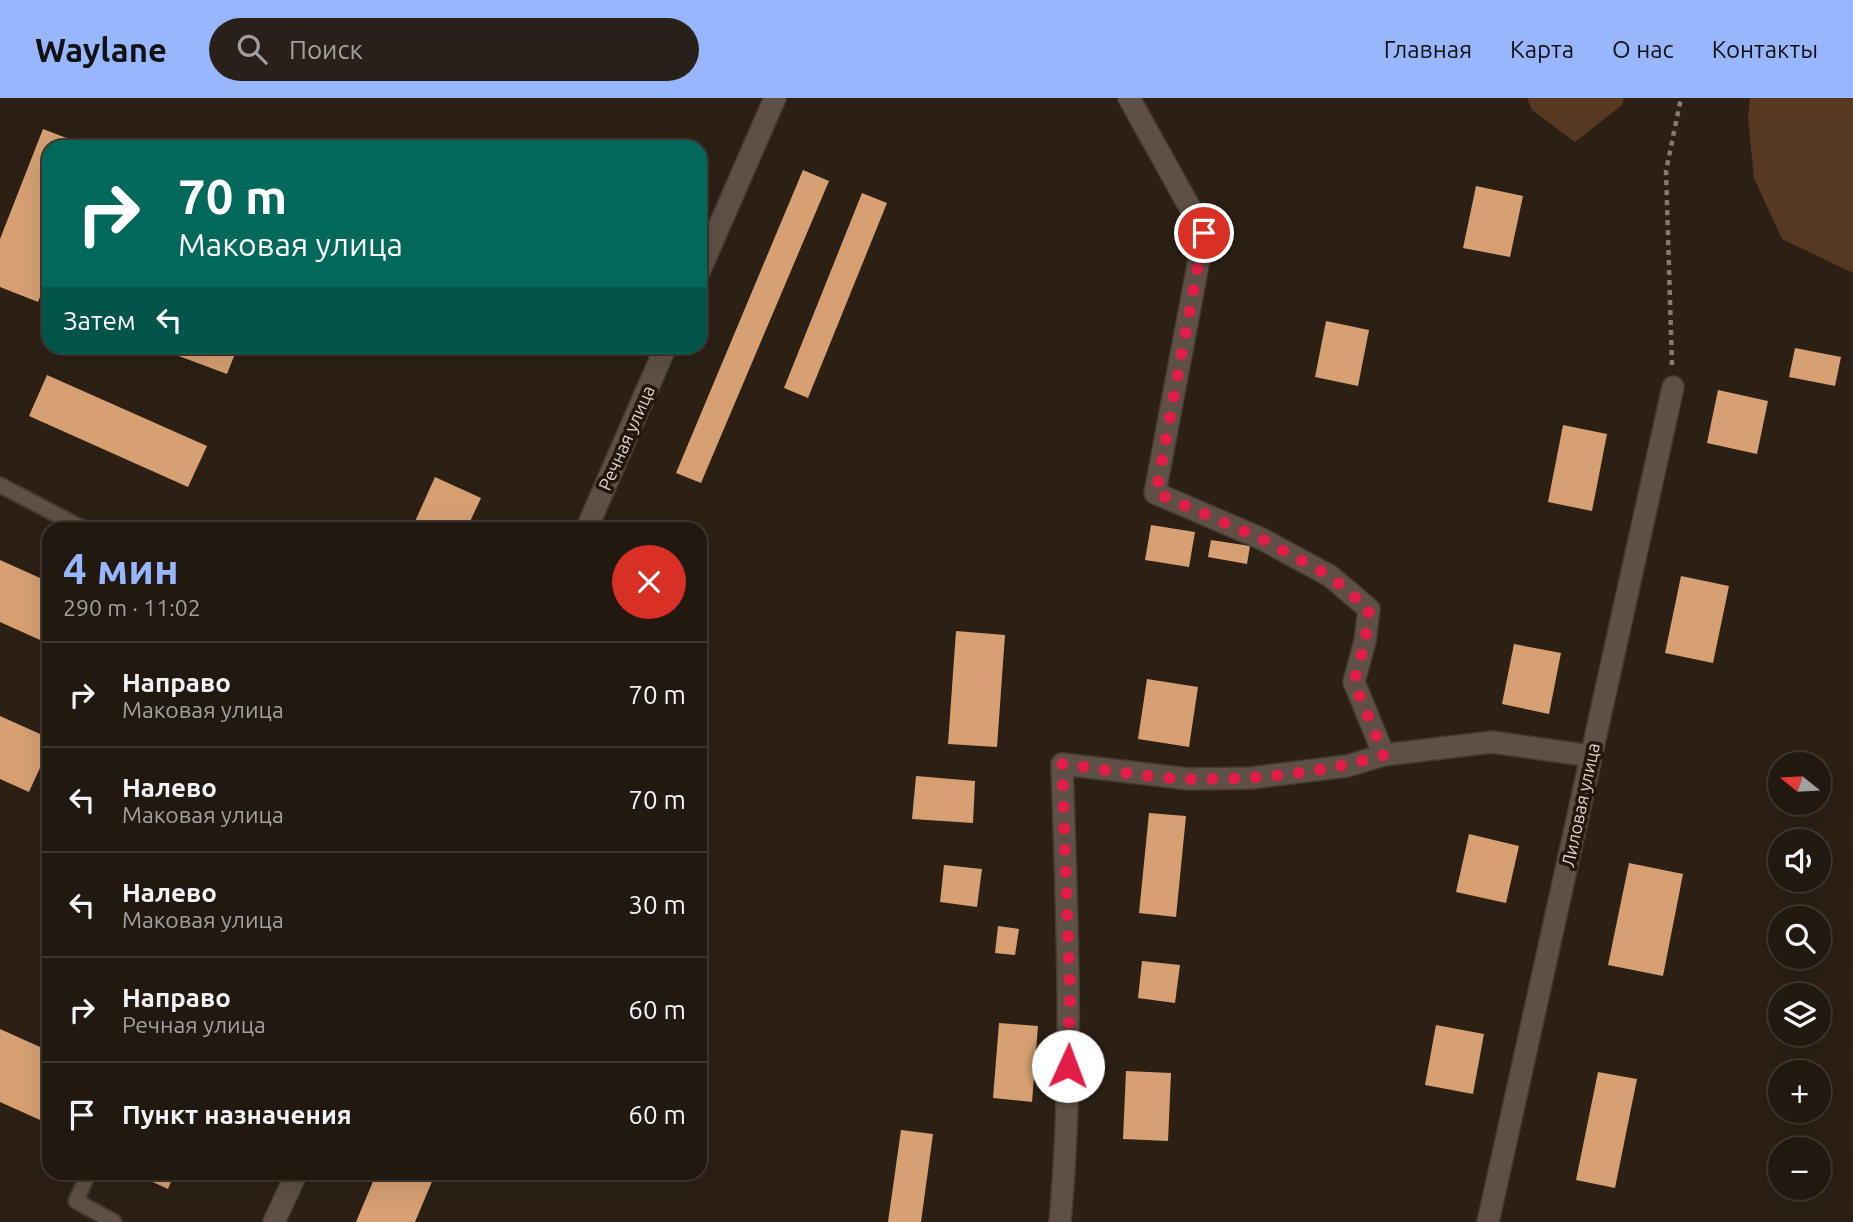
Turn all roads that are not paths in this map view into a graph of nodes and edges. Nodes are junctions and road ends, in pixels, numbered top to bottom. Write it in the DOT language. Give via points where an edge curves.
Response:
graph roads {
  1 [pos="775,98"];
  2 [pos="1129,98"];
  3 [pos="707,254"];
  4 [pos="663,354"];
  5 [pos="1673,387"];
  6 [pos="0,485"];
  7 [pos="71,522"];
  8 [pos="590,522"];
  9 [pos="1384,755"];
  10 [pos="1591,756"];
  11 [pos="85,1180"];
  12 [pos="294,1180"];
  13 [pos="114,1222"];
  14 [pos="274,1222"];
  15 [pos="1060,1222"];
  16 [pos="1488,1222"];
  1 -- 3 [label="street"];
  2 -- 9 [label="street" via="1204,233 1156,493 1262,539 1330,576 1369,609 1354,682"];
  4 -- 8 [label="street, Речная улица"];
  5 -- 10 [label="street, Лиловая улица"];
  6 -- 7 [label="lane"];
  9 -- 10 [label="street" via="1492,742"];
  9 -- 15 [label="street" via="1347,766 1251,778 1189,779 1062,764 1070,993"];
  10 -- 16 [label="street, Лиловая улица"];
  11 -- 13 [label="lane" via="76,1201"];
  12 -- 14 [label="street"];
}
